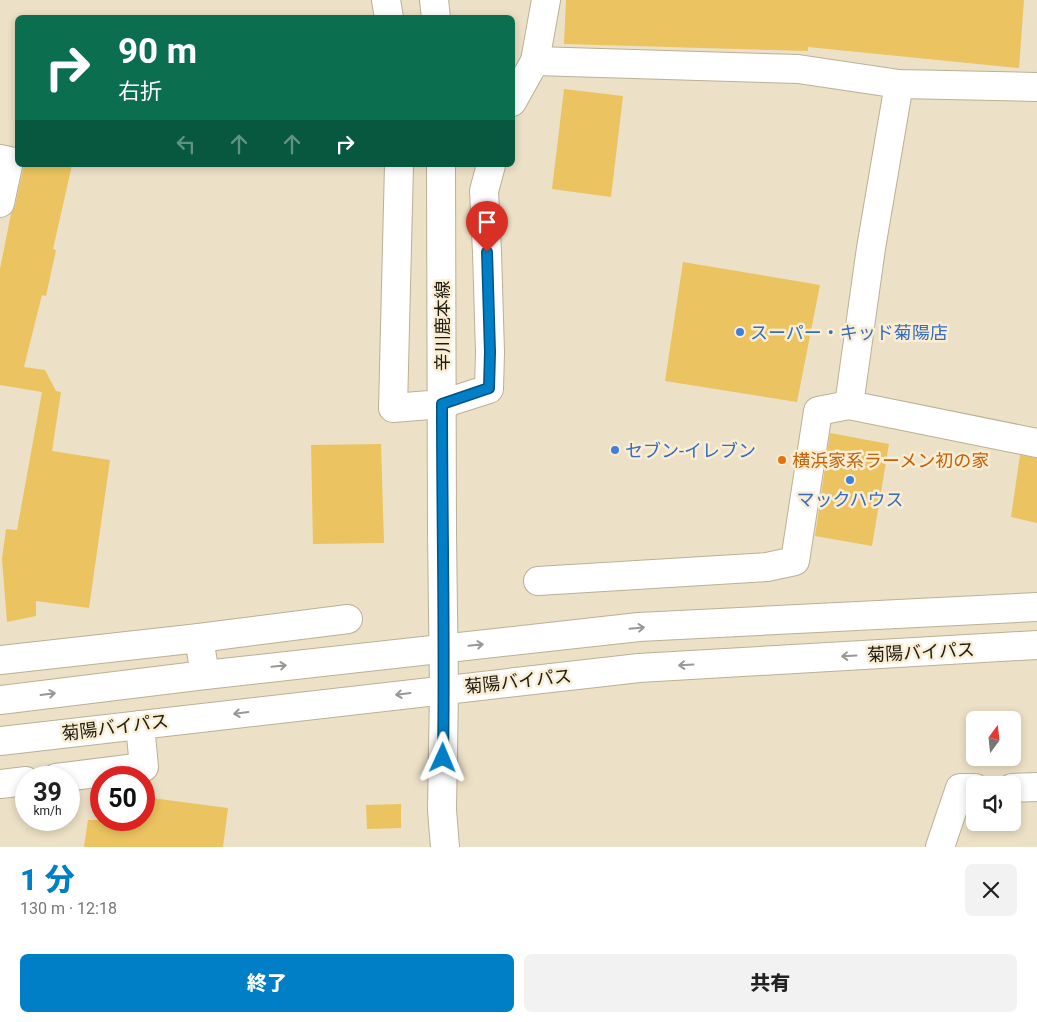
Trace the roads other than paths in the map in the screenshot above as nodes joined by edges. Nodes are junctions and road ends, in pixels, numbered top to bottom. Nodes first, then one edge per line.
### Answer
1 (386, 0) edge
2 (434, 0) edge
3 (546, 0) edge
4 (388, 15) edge
5 (436, 15) edge
6 (521, 80) edge
7 (899, 84) junction
8 (1037, 87) edge
9 (0, 159) edge
10 (399, 167) edge
11 (441, 167) edge
12 (490, 167) edge
13 (0, 203) edge
14 (442, 404) junction
15 (849, 406) junction
16 (1037, 443) edge
17 (538, 581) dead end
18 (1037, 607) edge
19 (348, 619) dead end
20 (199, 638) junction
21 (1037, 645) edge
22 (444, 648) junction
23 (0, 660) edge
24 (205, 674) junction
25 (444, 690) junction
26 (0, 700) edge
27 (140, 725) junction
28 (0, 740) edge
29 (80, 775) edge
30 (15, 782) edge
31 (0, 784) edge
32 (966, 788) edge
33 (1021, 788) edge
34 (1037, 788) edge
35 (446, 847) edge
36 (940, 847) edge

1 - 4 main road
2 - 5 main road
3 - 6 main road
6 - 7 main road
7 - 8 main road
7 - 15 main road
9 - 13 main road
10 - 14 main road
11 - 14 main road, 辛川鹿本線
12 - 14 main road
14 - 22 main road, 辛川鹿本線
15 - 16 main road
15 - 17 main road
22 -> 18 main road
19 - 20 main road
20 - 23 main road
20 - 24 main road
21 -> 25 main road, 菊陽バイパス
24 -> 22 main road
22 - 25 main road, 辛川鹿本線
26 -> 24 main road
25 -> 27 main road, 菊陽バイパス
25 - 35 main road, 辛川鹿本線
27 - 28 main road, 菊陽バイパス
27 - 29 main road
30 - 31 main road
32 - 36 main road
33 - 34 main road

